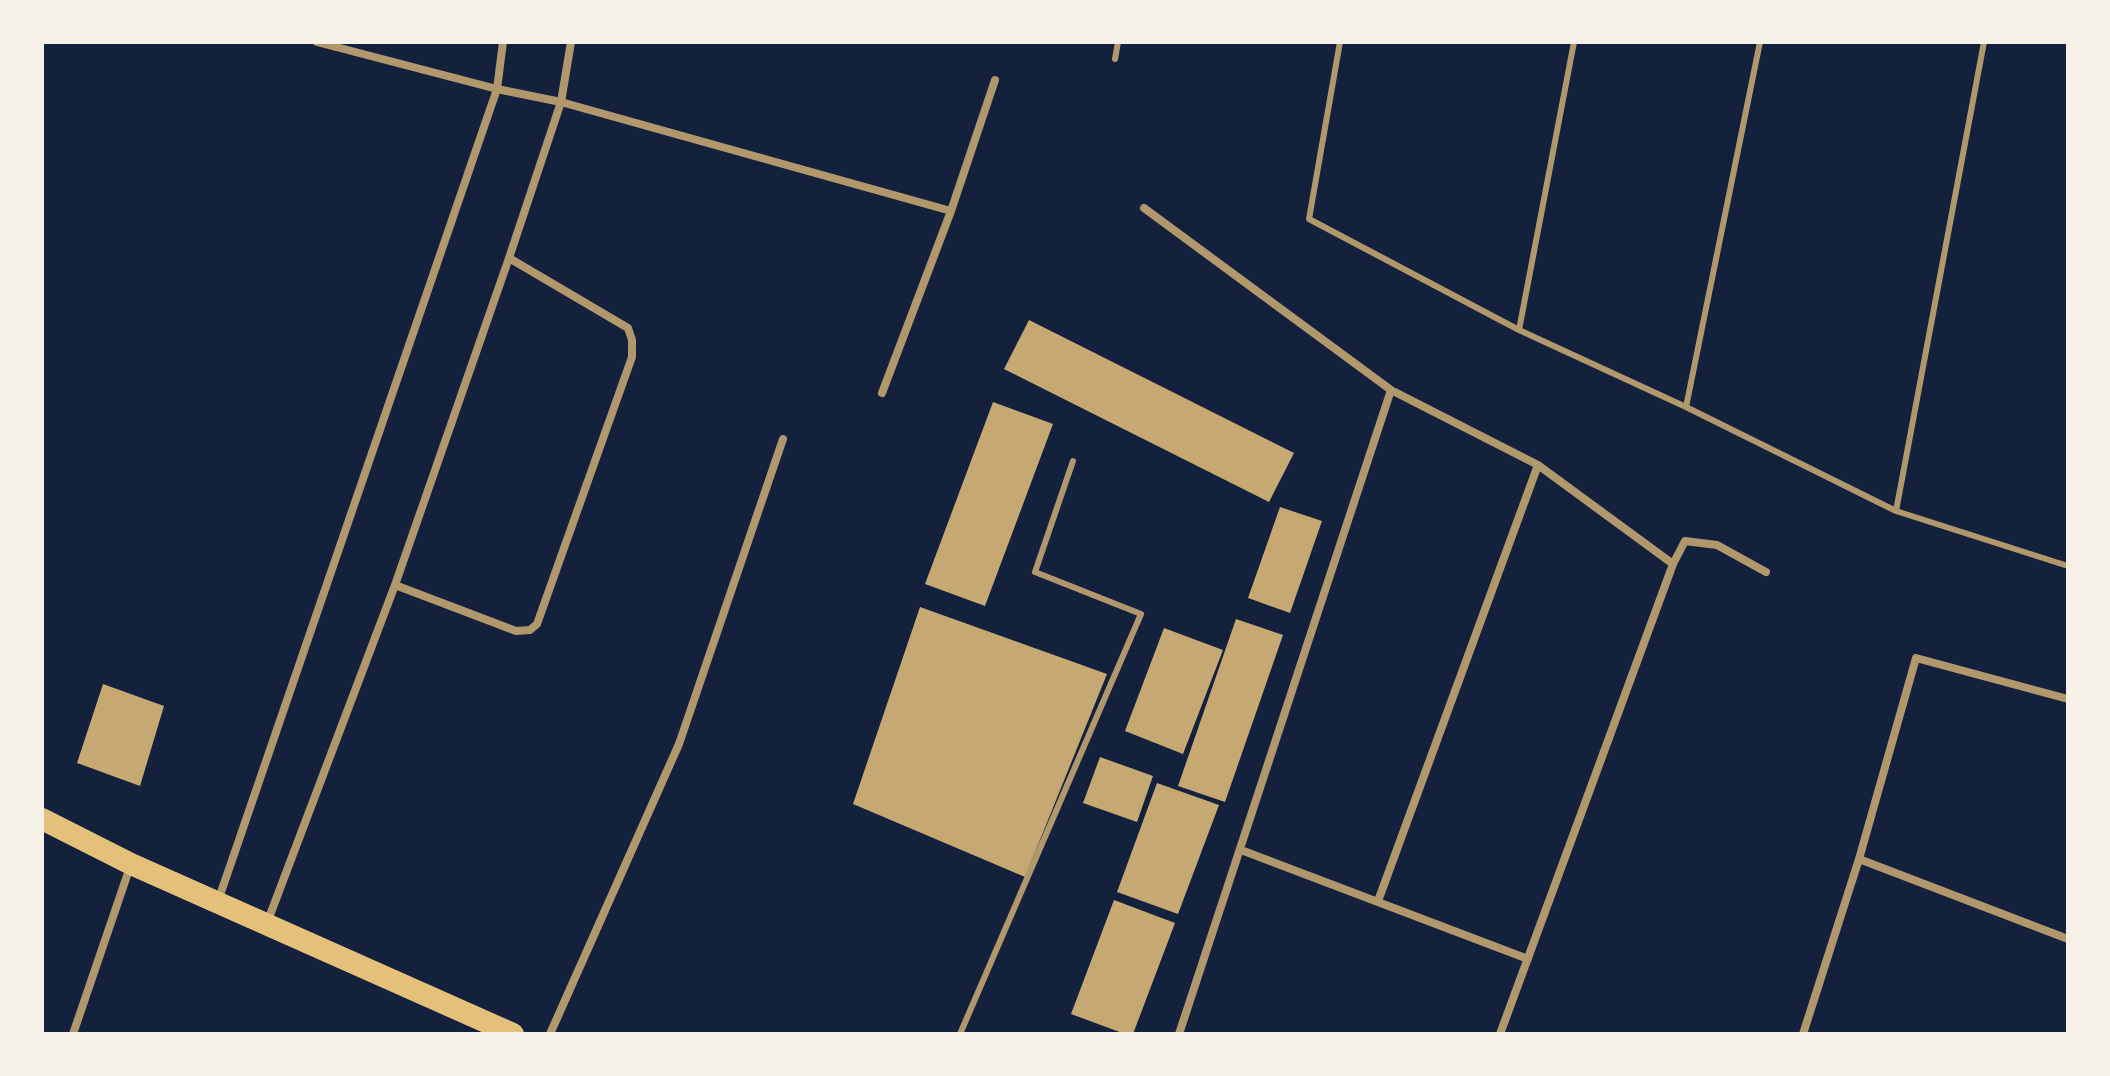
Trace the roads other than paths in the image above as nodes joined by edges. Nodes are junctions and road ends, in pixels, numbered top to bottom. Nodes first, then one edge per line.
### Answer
1 (317, 42) edge
2 (503, 42) edge
3 (571, 42) edge
4 (1118, 42) edge
5 (1340, 42) edge
6 (1574, 42) edge
7 (1760, 42) edge
8 (1984, 42) edge
9 (1115, 59) dead end
10 (995, 80) dead end
11 (497, 89) junction
12 (561, 102) junction
13 (1144, 208) dead end
14 (951, 211) junction
15 (509, 258) junction
16 (1519, 330) junction
17 (1391, 390) junction
18 (882, 393) dead end
19 (1686, 407) junction
20 (783, 439) dead end
21 (1073, 461) dead end
22 (1538, 465) junction
23 (1896, 511) junction
24 (1673, 564) junction
25 (2068, 566) edge
26 (1766, 572) dead end
27 (395, 585) junction
28 (2068, 699) edge
29 (42, 819) edge
30 (1241, 850) junction
31 (1859, 859) junction
32 (131, 864) junction
33 (1378, 901) junction
34 (217, 902) junction
35 (266, 924) junction
36 (2068, 939) edge
37 (1528, 959) junction
38 (73, 1034) edge
39 (513, 1034) edge
40 (550, 1034) edge
41 (960, 1034) edge
42 (1179, 1034) edge
43 (1500, 1034) edge
44 (1803, 1034) edge

1 - 11 street
2 - 11 street
3 - 12 street
4 - 9 lane
5 - 16 lane
6 - 16 lane
7 - 19 lane
8 - 23 lane
10 - 14 street
11 - 12 street
11 - 34 street
12 - 14 street
12 - 15 street
13 - 17 street
14 - 18 street
15 - 27 street
15 - 27 street
16 - 19 lane
17 - 22 street
17 - 30 street
19 - 23 lane
20 - 40 street
21 - 41 lane
22 - 24 street
22 - 33 street
23 - 25 lane
24 - 26 street
24 - 37 street
27 - 35 street
28 - 31 street
29 - 32 highway
30 - 33 street
30 - 42 street
31 - 36 street
31 - 44 street
32 - 34 highway
32 - 38 street
33 - 37 street
34 - 35 highway
35 - 39 highway
37 - 43 street

